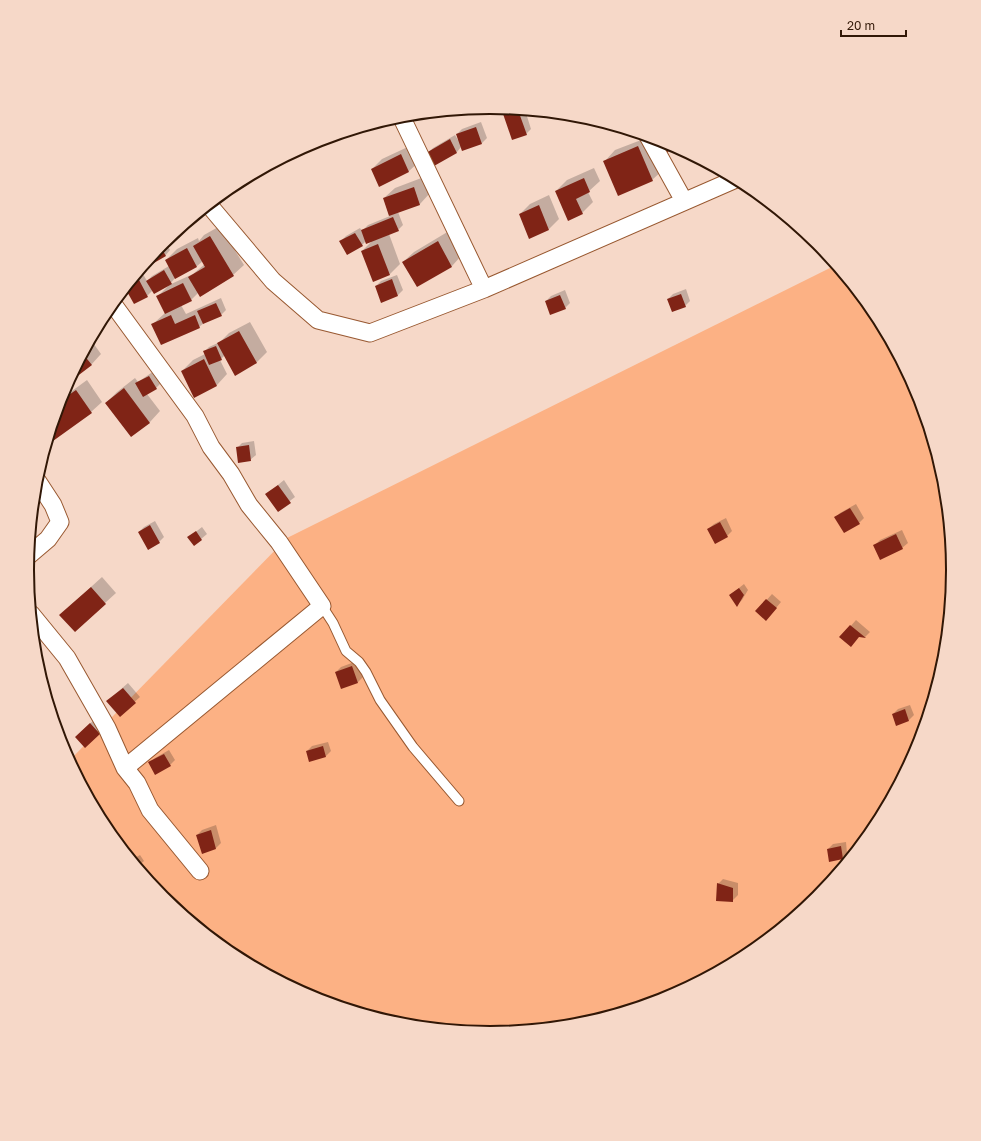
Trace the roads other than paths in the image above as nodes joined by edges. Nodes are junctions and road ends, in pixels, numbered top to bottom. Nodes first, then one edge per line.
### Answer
1 (404, 122) edge
2 (652, 144) edge
3 (730, 182) edge
4 (684, 201) junction
5 (212, 209) edge
6 (484, 289) junction
7 (117, 309) edge
8 (42, 488) edge
9 (35, 550) edge
10 (322, 606) junction
11 (37, 622) edge
12 (125, 768) junction
13 (459, 802) dead end
14 (200, 871) dead end

1 - 6 street
2 - 4 street
3 - 4 street
4 - 6 street
5 - 6 street
7 - 10 street
8 - 9 street
10 - 12 street
10 - 13 lane
11 - 12 street
12 - 14 street

